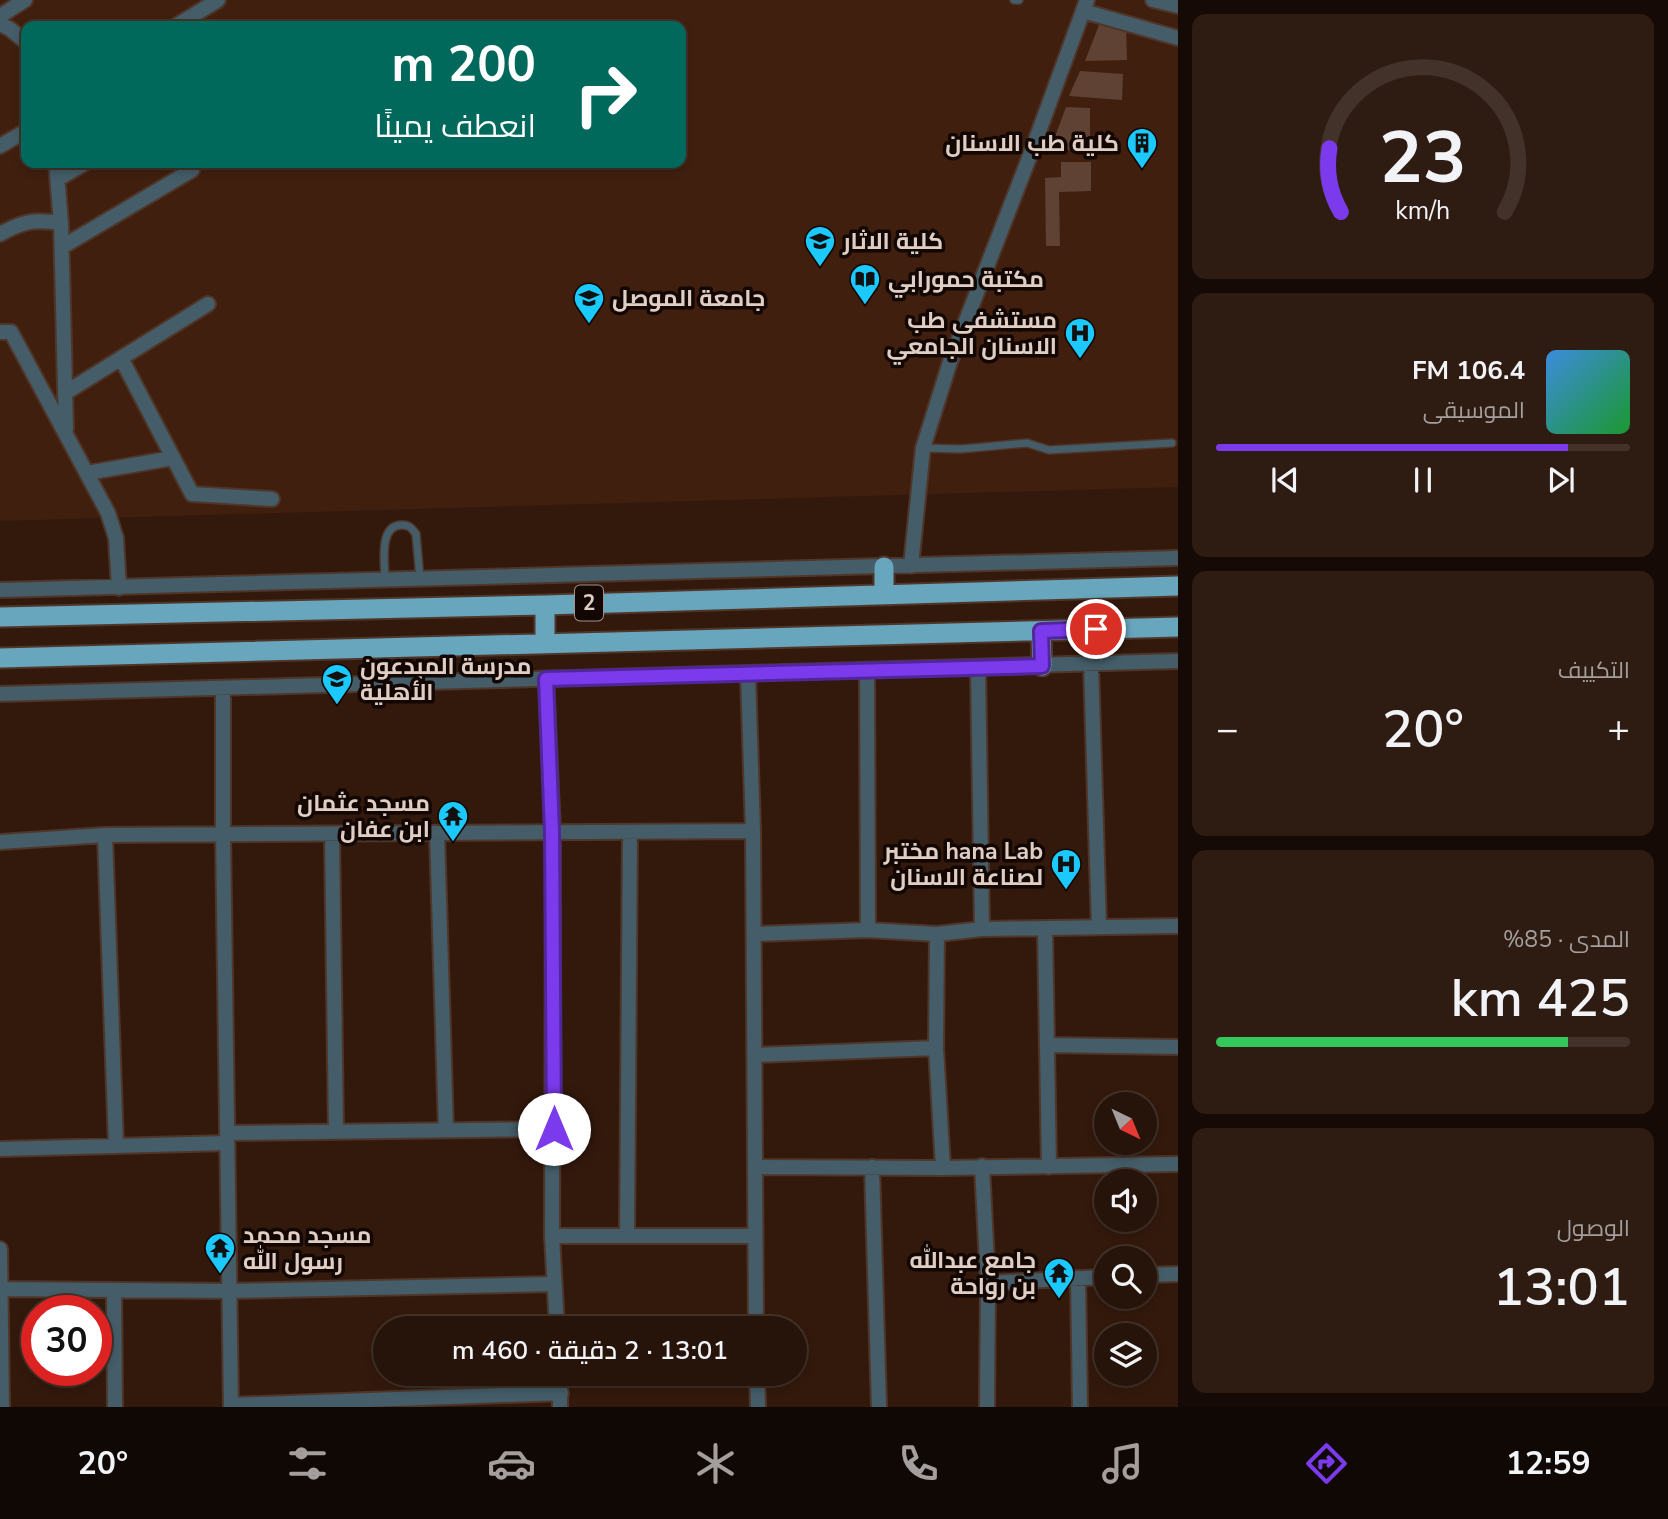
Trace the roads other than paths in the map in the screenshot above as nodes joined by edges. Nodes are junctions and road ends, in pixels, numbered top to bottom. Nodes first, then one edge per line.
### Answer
1 (25, 0) edge
2 (218, 0) edge
3 (1153, 0) edge
4 (1085, 6) edge
5 (1178, 6) edge
6 (0, 16) edge
7 (184, 21) edge
8 (0, 23) edge
9 (21, 38) edge
10 (1178, 38) edge
11 (21, 134) edge
12 (0, 146) edge
13 (57, 168) edge
14 (77, 168) edge
15 (192, 170) dead end
16 (58, 179) junction
17 (61, 223) junction
18 (0, 234) edge
19 (62, 247) junction
20 (208, 304) dead end
21 (0, 332) edge
22 (121, 358) junction
23 (65, 393) junction
24 (66, 433) junction
25 (1171, 443) dead end
26 (923, 448) junction
27 (173, 458) junction
28 (87, 473) junction
29 (272, 499) dead end
30 (1178, 558) edge
31 (911, 566) junction
32 (884, 567) junction
33 (420, 580) junction
34 (386, 581) junction
35 (1178, 586) edge
36 (120, 588) junction
37 (0, 590) edge
38 (884, 594) junction
39 (545, 605) junction
40 (0, 617) edge
41 (1178, 627) edge
42 (1041, 631) junction
43 (545, 643) junction
44 (0, 658) edge
45 (1178, 661) edge
46 (1091, 664) junction
47 (1042, 666) junction
48 (978, 667) junction
49 (867, 671) junction
50 (748, 674) junction
51 (546, 679) junction
52 (223, 688) junction
53 (0, 694) edge
54 (754, 831) junction
55 (552, 832) junction
56 (630, 832) junction
57 (437, 833) junction
58 (223, 834) junction
59 (332, 834) junction
60 (105, 835) junction
61 (0, 842) edge
62 (1178, 926) edge
63 (1098, 927) junction
64 (982, 929) junction
65 (1045, 929) junction
66 (868, 930) junction
67 (754, 934) junction
68 (937, 934) junction
69 (1048, 1045) junction
70 (1178, 1047) edge
71 (936, 1048) junction
72 (756, 1055) junction
73 (554, 1129) junction
74 (446, 1130) junction
75 (336, 1132) junction
76 (227, 1138) junction
77 (116, 1145) junction
78 (0, 1149) edge
79 (1178, 1164) edge
80 (756, 1167) junction
81 (872, 1167) junction
82 (982, 1167) junction
83 (1049, 1167) junction
84 (943, 1168) junction
85 (552, 1236) junction
86 (627, 1236) junction
87 (755, 1237) junction
88 (0, 1249) edge
89 (1178, 1274) edge
90 (1157, 1275) edge
91 (1094, 1277) edge
92 (1078, 1278) junction
93 (988, 1283) junction
94 (554, 1284) junction
95 (1, 1289) edge
96 (114, 1290) junction
97 (230, 1292) junction
98 (556, 1316) edge
99 (756, 1316) edge
100 (757, 1386) edge
101 (560, 1400) edge
102 (231, 1406) edge
103 (2, 1407) edge
104 (116, 1407) edge
105 (758, 1407) edge
106 (879, 1407) edge
107 (987, 1407) edge
108 (1080, 1407) edge

1 - 6 street
2 - 7 street
3 - 5 street
4 - 10 street
4 - 26 street
8 - 9 street
11 - 12 street
13 - 16 street
14 - 16 street
15 - 19 street
16 - 17 street
17 - 18 street
17 - 19 street
19 - 23 street
20 - 22 street
21 - 24 street
22 - 23 street
22 - 27 street
23 - 24 street
24 - 28 street
25 - 26 lane
26 - 31 street
27 - 28 street
27 - 29 street
28 - 36 street
30 - 31 street
31 - 32 street
32 - 33 street
32 - 38 highway
33 - 34 street
33 - 34 lane
34 - 36 street
35 - 38 highway, 2
36 - 37 street
38 - 39 highway, 2
39 - 40 highway, 2
39 - 43 highway
41 - 42 highway, 2
42 - 43 highway, 2
42 - 47 highway
43 - 44 highway, 2
45 - 46 street
46 - 47 street
46 - 63 street
47 - 48 street
48 - 49 street
48 - 64 street
49 - 50 street
49 - 66 street
50 - 51 street
50 - 54 street
51 - 52 street
51 - 55 street
52 - 53 street
52 - 58 street
54 - 56 street
54 - 67 street
55 - 56 street
55 - 57 street
55 - 73 street
56 - 86 street
57 - 59 street
57 - 74 street
58 - 59 street
58 - 60 street
58 - 76 street
59 - 75 street
60 - 61 street
60 - 77 street
62 - 63 street
63 - 65 street
64 - 65 street
64 - 68 street
65 - 69 street
66 - 67 street
66 - 68 street
67 - 72 street
68 - 71 street
69 - 70 street
69 - 83 street
71 - 72 street
71 - 84 street
72 - 80 street
73 - 74 street
73 - 85 street
74 - 75 street
75 - 76 street
76 - 77 street
76 - 97 street
77 - 78 street
79 - 83 street
80 - 81 street
80 - 87 street
81 - 84 street
81 - 106 street
82 - 83 street
82 - 84 street
82 - 93 street
85 - 86 street
85 - 94 street
86 - 87 street
87 - 99 street
88 - 95 street
89 - 90 street
91 - 92 street
92 - 93 street
92 - 108 street
93 - 107 street
94 - 97 street
94 - 98 street
95 - 96 street
95 - 103 street
96 - 97 street
96 - 104 street
97 - 102 street
100 - 105 street
101 - 102 street

